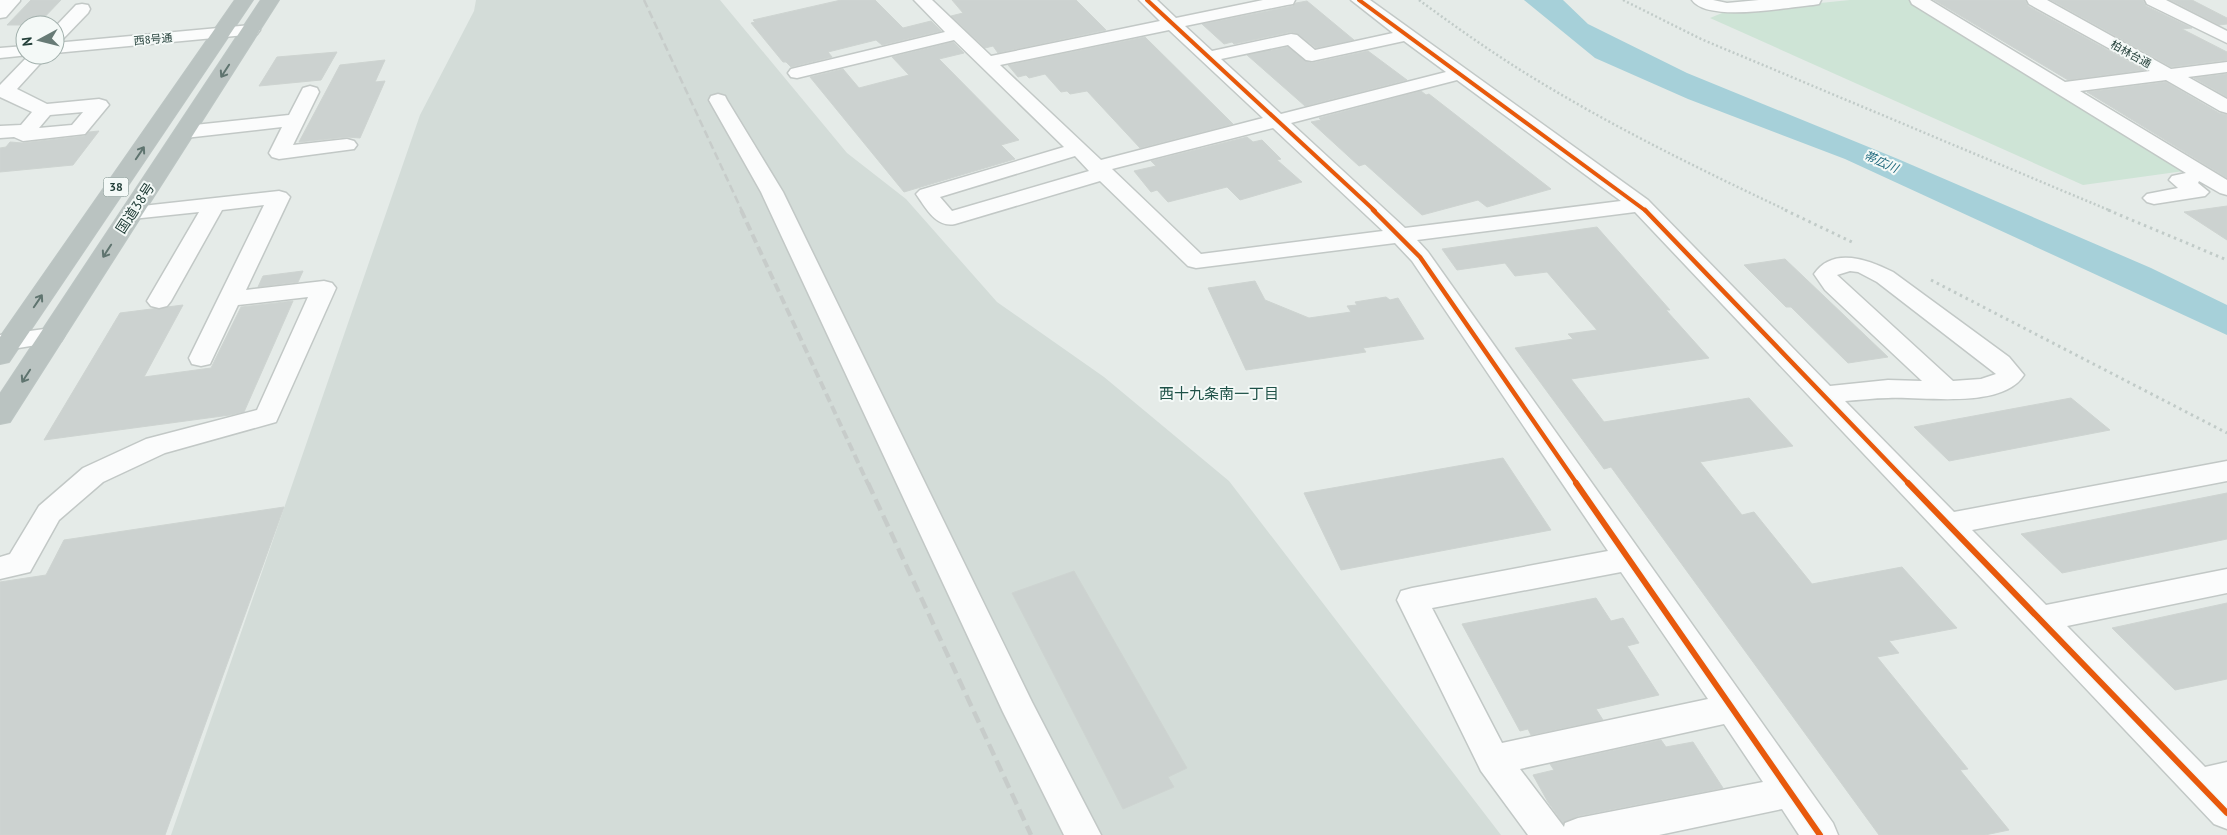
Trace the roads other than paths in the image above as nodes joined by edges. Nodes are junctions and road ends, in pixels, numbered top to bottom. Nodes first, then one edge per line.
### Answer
1 (244, 0) edge
2 (270, 0) edge
3 (922, 0) edge
4 (1147, 0) edge
5 (1286, 0) edge
6 (1359, 0) edge
7 (1700, 0) edge
8 (1804, 0) edge
9 (1918, 0) edge
10 (2035, 0) edge
11 (2153, 0) edge
12 (0, 2) edge
13 (1267, 2) edge
14 (82, 9) dead end
15 (0, 13) edge
16 (1173, 24) junction
17 (65, 27) edge
18 (251, 30) junction
19 (222, 33) junction
20 (958, 34) junction
21 (1406, 35) junction
22 (2227, 38) edge
23 (65, 47) edge
24 (15, 52) edge
25 (0, 53) edge
26 (1208, 57) junction
27 (987, 62) junction
28 (29, 65) edge
29 (2227, 67) edge
30 (797, 73) dead end
31 (1460, 74) junction
32 (2168, 74) junction
33 (2061, 88) junction
34 (3, 91) edge
35 (310, 92) dead end
36 (718, 100) dead end
37 (2227, 107) edge
38 (44, 110) junction
39 (296, 120) junction
40 (1277, 121) junction
41 (27, 130) junction
42 (0, 132) edge
43 (185, 132) junction
44 (347, 146) dead end
45 (1078, 149) junction
46 (1100, 170) junction
47 (2202, 184) junction
48 (2227, 189) edge
49 (2154, 198) dead end
50 (214, 204) junction
51 (1640, 206) junction
52 (2227, 209) edge
53 (132, 213) junction
54 (1401, 236) junction
55 (230, 299) junction
56 (159, 301) dead end
57 (52, 336) junction
58 (3, 347) edge
59 (201, 358) dead end
60 (1947, 390) junction
61 (1822, 395) junction
62 (0, 415) edge
63 (2227, 471) edge
64 (1948, 524) junction
65 (1628, 559) junction
66 (0, 568) edge
67 (2227, 580) edge
68 (2040, 619) junction
69 (1732, 708) junction
70 (1493, 760) junction
71 (2213, 781) edge
72 (1790, 792) junction
73 (2227, 813) edge
74 (1083, 835) edge
75 (1549, 835) edge
76 (1578, 835) edge
77 (1820, 835) edge

1 - 19 highway, 国道38号 / 38
2 - 18 highway, 国道38号 / 38
3 - 20 street
4 - 16 street
5 - 13 street
6 - 21 street
7 - 8 street
9 - 33 street
10 - 32 street, 柏林台通
11 - 22 street
12 - 15 street
13 - 16 street
14 - 17 street
16 - 26 street
16 - 27 street
18 - 19 street, 西8号通
18 -> 43 highway, 国道38号 / 38
19 - 23 street, 西8号通
58 -> 19 highway, 国道38号 / 38
20 - 27 street
20 - 30 street
21 - 26 street
21 - 31 street
24 - 25 street
26 - 40 street
27 - 45 street
28 - 34 street
29 - 32 street
31 - 40 street
31 - 51 street
32 - 33 street
32 - 37 street, 柏林台通
33 - 47 street
34 - 38 street
35 - 39 street
36 - 74 street
38 - 41 street
38 - 41 street
39 - 43 street
39 - 44 street
40 - 46 street
40 - 54 street
41 - 42 street
43 - 53 highway, 国道38号 / 38
45 - 46 street
45 - 46 lane
46 - 54 street
47 - 48 street
47 - 49 street
47 - 52 street
50 - 53 street
50 - 55 street
50 - 56 street
51 - 54 street
51 - 61 street
53 -> 57 highway, 国道38号 / 38
54 - 65 street
55 - 59 street
55 - 66 street
57 - 58 street
57 -> 62 highway, 国道38号 / 38
60 - 60 street
60 - 61 street
61 - 64 street
63 - 64 street
64 - 68 street
65 - 69 street
65 - 70 street
67 - 68 street
68 - 71 street
69 - 70 street
69 - 72 street
70 - 75 street
71 - 73 street
72 - 76 street
72 - 77 street

